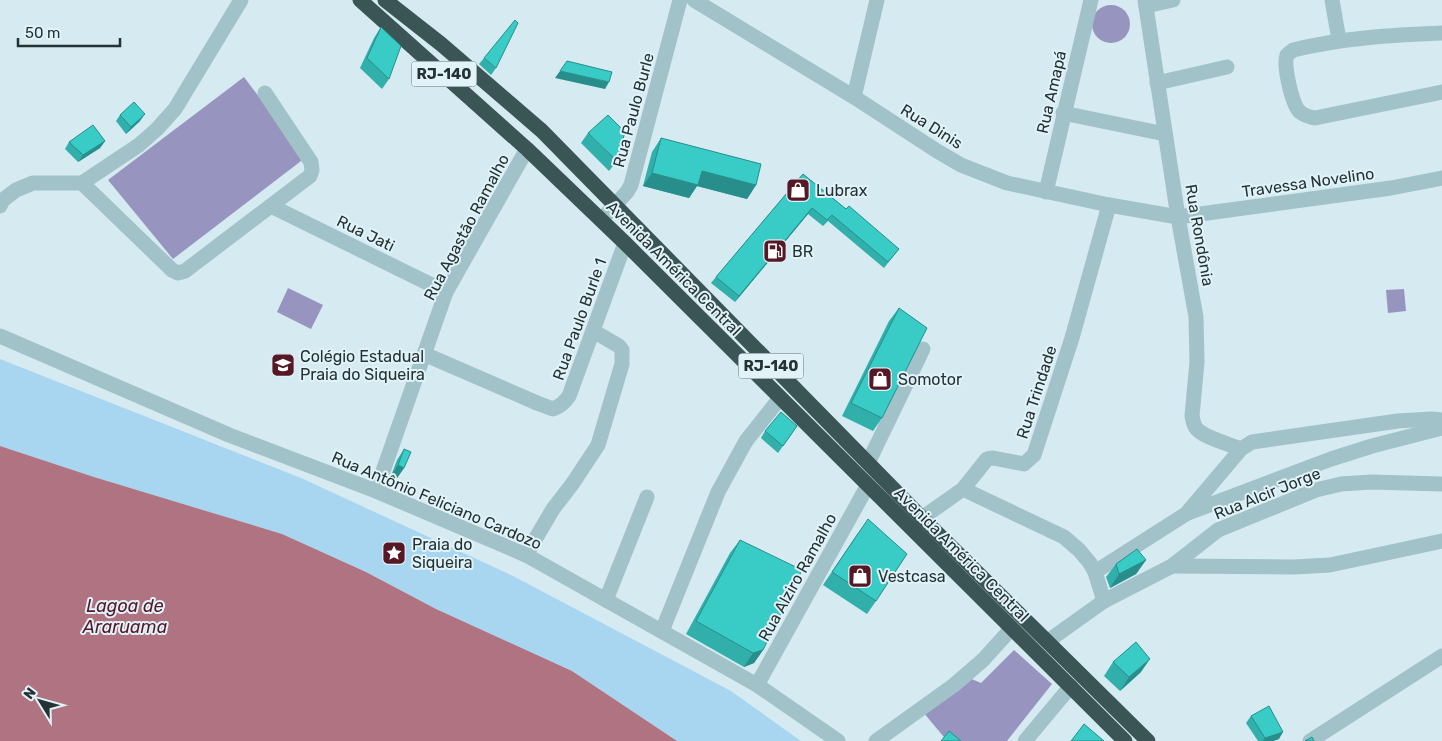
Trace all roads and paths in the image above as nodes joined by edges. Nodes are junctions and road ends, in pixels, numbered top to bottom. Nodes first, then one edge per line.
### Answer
1 (241, 0) edge
2 (360, 0) edge
3 (385, 0) edge
4 (680, 0) edge
5 (694, 0) edge
6 (877, 0) edge
7 (1090, 0) edge
8 (1173, 0) edge
9 (1332, 0) edge
10 (1145, 3) edge
11 (1442, 33) edge
12 (1339, 40) junction
13 (1227, 67) dead end
14 (1157, 83) junction
15 (1442, 92) edge
16 (265, 93) dead end
17 (854, 97) junction
18 (1063, 113) junction
19 (1165, 134) junction
20 (528, 149) junction
21 (1442, 178) edge
22 (82, 183) junction
23 (1046, 192) junction
24 (1, 201) edge
25 (1109, 205) junction
26 (271, 206) junction
27 (615, 206) junction
28 (1178, 217) junction
29 (601, 220) junction
30 (625, 243) junction
31 (446, 292) junction
32 (593, 331) junction
33 (0, 336) edge
34 (923, 349) edge
35 (424, 354) junction
36 (780, 398) junction
37 (1442, 420) edge
38 (1442, 428) edge
39 (1241, 448) junction
40 (868, 463) junction
41 (1442, 484) edge
42 (868, 485) junction
43 (964, 489) junction
44 (376, 491) junction
45 (647, 497) dead end
46 (1186, 514) junction
47 (922, 518) junction
48 (1442, 541) edge
49 (526, 555) junction
50 (1172, 566) junction
51 (1096, 572) junction
52 (606, 600) junction
53 (1104, 601) junction
54 (1011, 629) junction
55 (662, 631) junction
56 (1048, 641) junction
57 (1442, 656) edge
58 (757, 685) junction
59 (1071, 686) junction
60 (1329, 736) edge
61 (838, 741) edge
62 (876, 741) edge
63 (1025, 741) edge
64 (1125, 741) edge
65 (1148, 741) edge
66 (1310, 741) edge

1 - 22 street
2 - 20 highway, Avenida América Central / RJ-140
3 - 27 highway, Avenida América Central / RJ-140
4 - 27 street, Rua Paulo Burle
5 - 17 street, Rua Dinis
6 - 17 street
7 - 18 street, Rua Amapá
8 - 10 street
9 - 12 street
10 - 14 street, Rua Rondônia
11 - 12 street
12 - 15 street
13 - 14 street
14 - 19 street, Rua Rondônia
16 - 26 street
17 - 23 street, Rua Dinis
18 - 19 street
18 - 23 street, Rua Amapá
19 - 28 street, Rua Rondônia
20 - 29 highway, Avenida América Central / RJ-140
20 - 31 street, Rua Agastão Ramalho
21 - 28 street, Travessa Novelino
22 - 24 street
22 - 26 street
23 - 25 street, Rua Dinis
25 - 28 street, Rua Dinis
25 - 43 street, Rua Trindade
26 - 31 street, Rua Jati
27 - 29 street, Rua Paulo Burle
27 - 40 highway, Avenida América Central / RJ-140
28 - 39 street, Rua Rondônia
29 - 30 highway, Avenida América Central / RJ-140
30 - 32 street, Rua Paulo Burle 1
30 - 36 highway, Avenida América Central / RJ-140
31 - 35 street, Rua Agastão Ramalho
32 - 35 street, Rua Paulo Burle 1
32 - 49 street
33 - 44 street, Rua Antônio Feliciano Cardozo
34 - 40 street
35 - 44 street, Rua Agastão Ramalho
36 - 42 highway, Avenida América Central / RJ-140
36 - 55 street
37 - 39 street
38 - 46 street
39 - 46 street
40 - 47 highway, Avenida América Central / RJ-140
41 - 50 street, Rua Alcir Jorge
42 - 54 highway, Avenida América Central / RJ-140
42 - 58 street, Rua Alziro Ramalho
43 - 47 street, Rua Trindade
43 - 51 street
44 - 49 street, Rua Antônio Feliciano Cardozo
45 - 52 street
46 - 51 street
47 - 56 highway, Avenida América Central / RJ-140
48 - 50 street
49 - 52 street, Rua Antônio Feliciano Cardozo
50 - 53 street, Rua Alcir Jorge
51 - 53 street
52 - 55 street, Rua Antônio Feliciano Cardozo
53 - 56 street, Rua Alcir Jorge
54 - 59 highway, Avenida América Central / RJ-140
54 - 62 street
55 - 58 street, Rua Antônio Feliciano Cardozo
56 - 65 highway, Avenida América Central / RJ-140
57 - 60 street
58 - 61 street, Rua Antônio Feliciano Cardozo
59 - 63 street
59 - 64 highway, Avenida América Central / RJ-140
60 - 66 street

